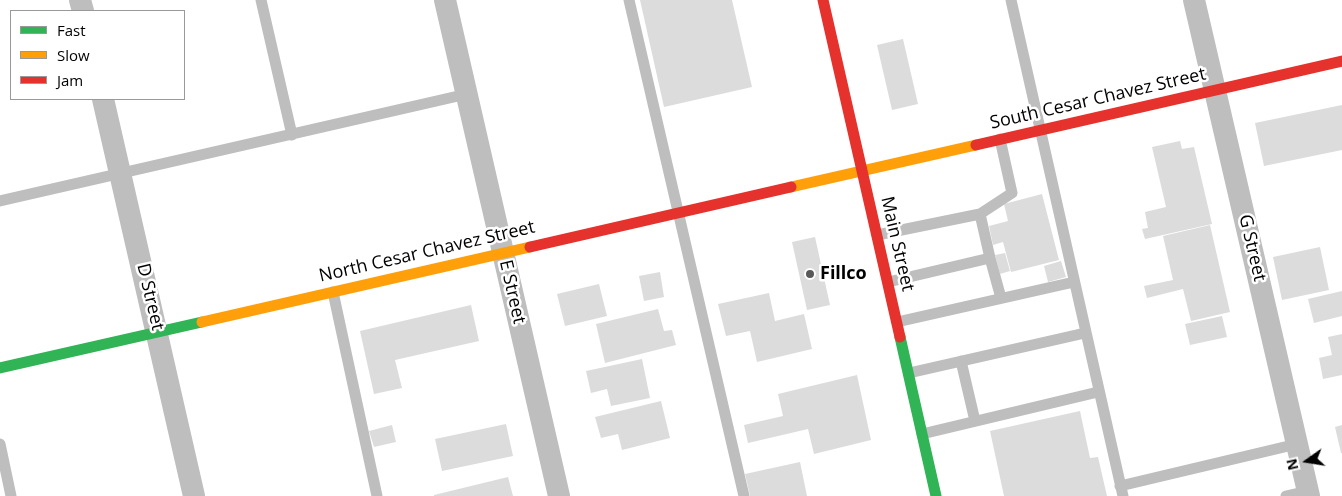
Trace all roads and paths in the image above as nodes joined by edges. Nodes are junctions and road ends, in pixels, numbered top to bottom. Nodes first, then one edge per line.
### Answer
1 (261, 0) edge
2 (445, 0) edge
3 (629, 0) edge
4 (823, 0) edge
5 (1011, 0) edge
6 (1194, 0) edge
7 (1342, 61) edge
8 (1215, 90) junction
9 (467, 94) junction
10 (103, 100) edge
11 (1040, 130) junction
12 (292, 135) junction
13 (1000, 139) junction
14 (862, 171) junction
15 (121, 174) junction
16 (0, 201) edge
17 (678, 213) junction
18 (980, 214) junction
19 (878, 235) junction
20 (503, 253) junction
21 (990, 258) junction
22 (888, 282) junction
23 (1074, 282) junction
24 (333, 292) junction
25 (1001, 298) junction
26 (897, 322) junction
27 (158, 331) junction
28 (1085, 333) junction
29 (961, 361) junction
30 (0, 368) edge
31 (909, 373) junction
32 (1098, 392) junction
33 (975, 421) junction
34 (922, 434) junction
35 (0, 444) edge
36 (1297, 444) junction
37 (1122, 491) edge
38 (1309, 494) edge
39 (12, 496) edge
40 (194, 496) edge
41 (377, 496) edge
42 (559, 496) edge
43 (744, 496) edge
44 (936, 496) edge
45 (1286, 496) edge

1 - 12 lane
2 - 9 street, E Street
3 - 17 lane
4 - 14 street, Main Street
5 - 11 lane
6 - 8 street, G Street
7 - 8 street, South Cesar Chavez Street
8 - 11 street, South Cesar Chavez Street
8 - 36 street, G Street
9 - 12 lane
9 - 20 street, E Street
10 - 15 street, D Street
11 - 13 street, South Cesar Chavez Street
11 - 23 lane
12 - 15 lane
13 - 14 street, South Cesar Chavez Street
13 - 18 lane
14 - 17 street, North Cesar Chavez Street
14 - 19 street, Main Street
15 - 16 lane
15 - 27 street, D Street
17 - 20 street, North Cesar Chavez Street
17 - 43 lane
18 - 19 lane
18 - 21 lane
19 - 22 street, Main Street
20 - 24 street, North Cesar Chavez Street
20 - 42 street, E Street
21 - 22 lane
21 - 25 lane
22 - 26 street, Main Street
23 - 25 lane
23 - 28 lane
24 - 27 street, North Cesar Chavez Street
24 - 41 lane
25 - 26 lane
26 - 31 street, Main Street
27 - 30 street, North Cesar Chavez Street
27 - 40 street, D Street
28 - 29 lane
28 - 32 lane
29 - 31 lane
29 - 33 lane
31 - 34 street, Main Street
32 - 33 lane
32 - 37 lane
33 - 34 lane
34 - 44 street, Main Street
35 - 39 lane
36 - 37 lane
36 - 38 street, G Street
38 - 45 lane

